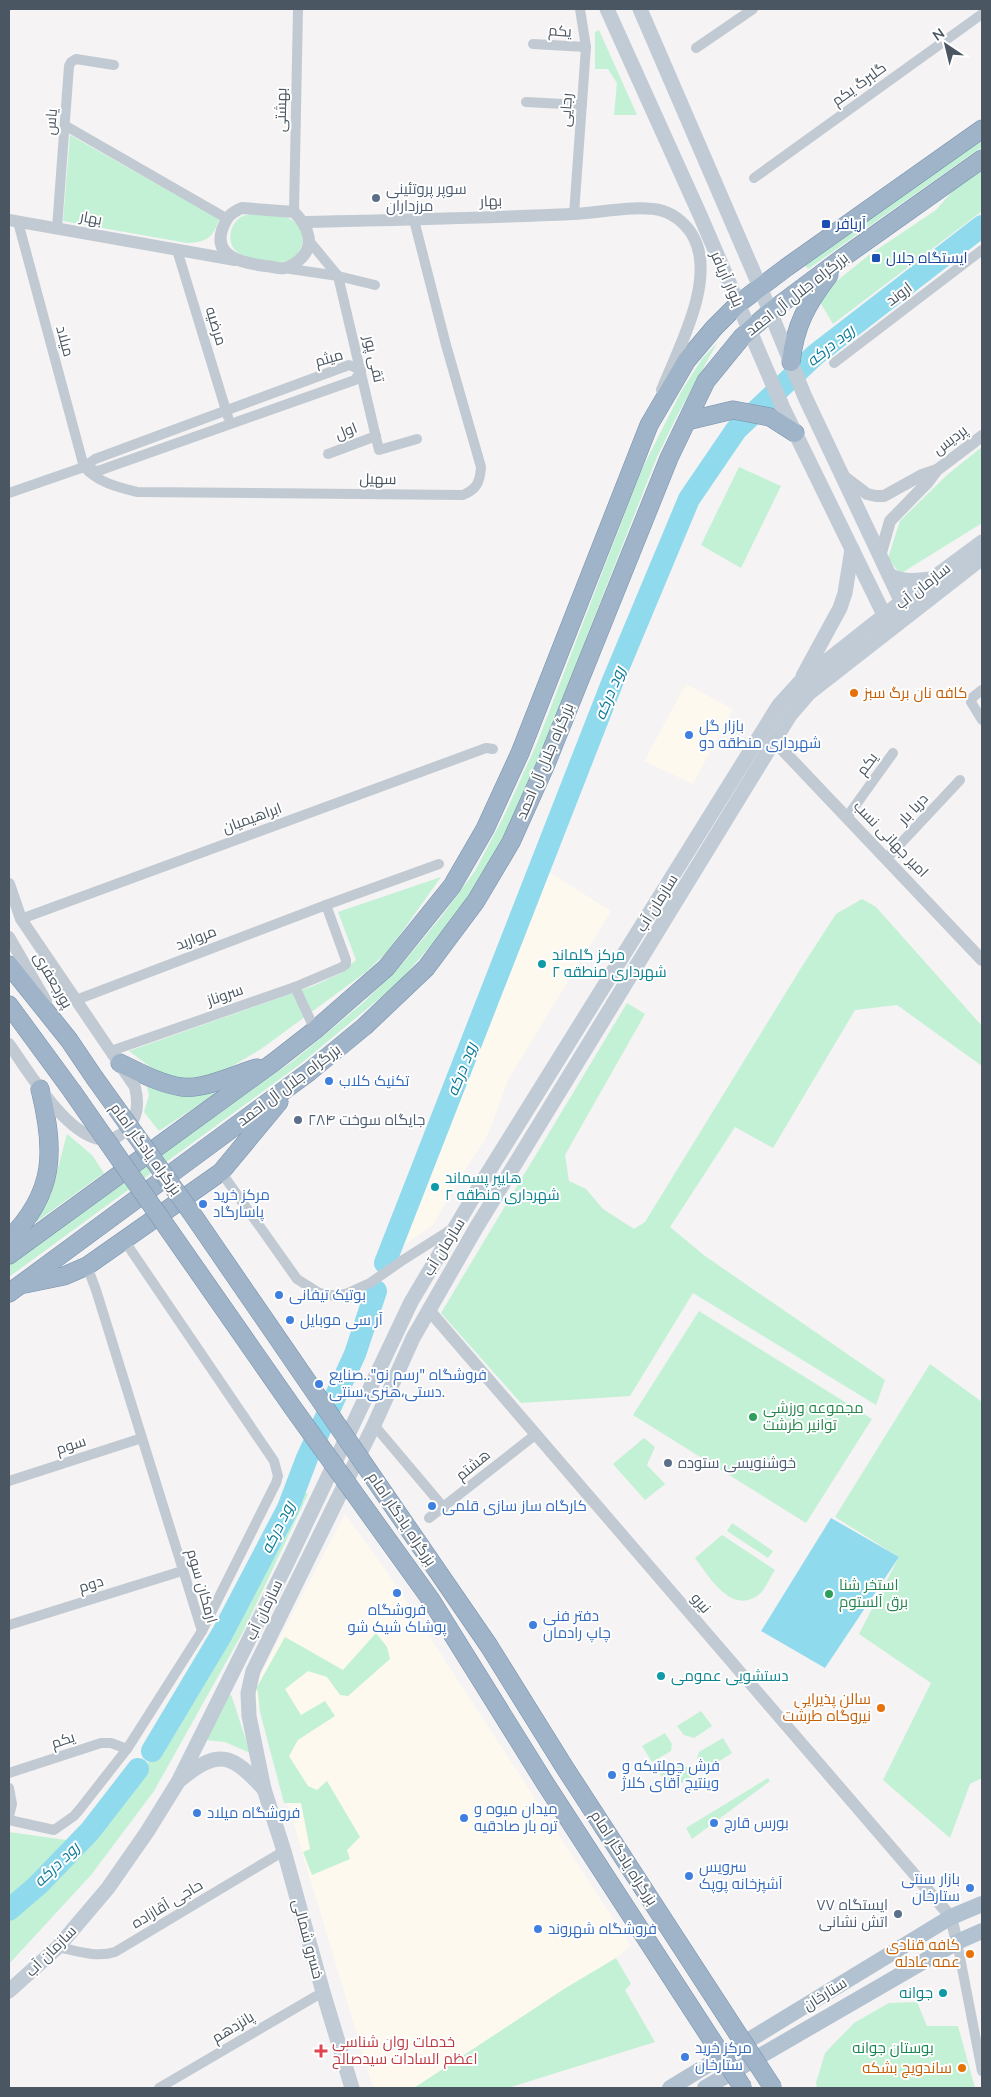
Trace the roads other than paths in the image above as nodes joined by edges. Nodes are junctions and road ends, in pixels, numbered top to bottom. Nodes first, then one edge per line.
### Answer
1 (298, 9) edge
2 (580, 9) edge
3 (600, 9) edge
4 (607, 9) edge
5 (640, 9) edge
6 (753, 9) edge
7 (982, 14) edge
8 (613, 23) junction
9 (533, 44) dead end
10 (586, 47) junction
11 (696, 48) dead end
12 (114, 65) dead end
13 (526, 102) dead end
14 (582, 105) junction
15 (66, 126) junction
16 (982, 129) edge
17 (982, 160) edge
18 (754, 178) dead end
19 (294, 212) junction
20 (574, 214) junction
21 (226, 218) junction
22 (414, 220) junction
23 (13, 221) edge
24 (304, 222) junction
25 (57, 228) junction
26 (220, 237) junction
27 (310, 242) junction
28 (177, 250) junction
29 (982, 250) edge
30 (196, 254) junction
31 (841, 259) junction
32 (235, 260) junction
33 (284, 268) junction
34 (338, 276) junction
35 (375, 285) dead end
36 (760, 287) junction
37 (738, 304) junction
38 (770, 312) junction
39 (749, 329) junction
40 (791, 362) junction
41 (834, 363) dead end
42 (361, 370) junction
43 (226, 411) junction
44 (776, 413) junction
45 (687, 421) junction
46 (230, 423) junction
47 (649, 425) junction
48 (795, 433) joint
49 (376, 436) junction
50 (982, 436) edge
51 (417, 439) dead end
52 (328, 454) dead end
53 (84, 467) junction
54 (937, 470) junction
55 (840, 473) junction
56 (9, 493) edge
57 (604, 539) junction
58 (982, 542) edge
59 (852, 549) junction
60 (631, 552) junction
61 (880, 556) junction
62 (982, 558) edge
63 (889, 575) junction
64 (932, 579) junction
65 (905, 608) junction
66 (888, 622) junction
67 (799, 683) junction
68 (982, 690) edge
69 (982, 720) edge
70 (764, 730) junction
71 (775, 742) junction
72 (493, 749) dead end
73 (893, 753) dead end
74 (960, 780) dead end
75 (847, 817) junction
76 (887, 858) junction
77 (439, 864) dead end
78 (9, 884) edge
79 (326, 905) junction
80 (21, 919) junction
81 (9, 937) edge
82 (982, 960) edge
83 (9, 965) edge
84 (295, 987) junction
85 (76, 1000) junction
86 (9, 1006) edge
87 (315, 1030) junction
88 (69, 1040) junction
89 (9, 1044) edge
90 (115, 1057) junction
91 (274, 1062) junction
92 (297, 1081) junction
93 (40, 1089) junction
94 (221, 1172) junction
95 (457, 1227) junction
96 (9, 1239) edge
97 (124, 1240) junction
98 (9, 1255) edge
99 (86, 1266) junction
100 (14, 1289) edge
101 (428, 1309) junction
102 (364, 1404) junction
103 (376, 1421) junction
104 (535, 1435) junction
105 (142, 1438) junction
106 (9, 1481) edge
107 (444, 1508) junction
108 (429, 1518) dead end
109 (290, 1557) junction
110 (306, 1565) junction
111 (182, 1571) junction
112 (283, 1572) junction
113 (298, 1579) junction
114 (9, 1624) edge
115 (202, 1631) junction
116 (127, 1749) junction
117 (9, 1773) edge
118 (178, 1782) junction
119 (9, 1788) edge
120 (264, 1789) junction
121 (9, 1816) edge
122 (9, 1820) edge
123 (284, 1851) junction
124 (982, 1904) edge
125 (951, 1917) junction
126 (982, 1931) edge
127 (957, 1942) junction
128 (58, 1947) junction
129 (9, 1991) edge
130 (323, 1992) junction
131 (981, 2055) edge
132 (982, 2071) edge
133 (159, 2088) edge
134 (352, 2088) edge
135 (670, 2088) edge
136 (705, 2088) edge
137 (743, 2088) edge
138 (773, 2088) edge

1 - 19 street, بهشتی
2 - 10 street, رجایی
3 - 8 main road
4 - 8 main road, بلوار آریافر
5 - 36 main road, بلوار آریافر
6 - 11 street
7 - 18 street, گلبرگ یکم
8 - 37 main road, بلوار آریافر
9 - 10 street, یکم
10 - 14 street, رجایی
12 - 15 street, یاس
13 - 14 street
14 - 20 street, رجایی
15 - 21 street
15 - 25 street, یاس
16 - 36 highway, بزرگراه جلال آل احمد
17 - 31 highway, بزرگراه جلال آل احمد
19 - 21 street
19 - 24 street
20 - 22 street, بهار
20 - 47 street, بهار
21 - 26 street
22 - 24 street, بهار
22 - 53 street, سهیل
23 - 25 street, بهار
23 - 53 street, میلاد
24 - 27 street
25 - 28 street, بهار
26 - 30 street
26 - 32 street
27 - 33 street
27 - 34 street
28 - 30 street, بهار
28 - 43 street, مرضیه
29 - 41 street, اروند
30 - 32 street, بهار
31 - 38 highway, بزرگراه جلال آل احمد
31 - 40 highway
32 - 33 street
33 - 34 street
34 - 35 street
34 - 42 street, تقی پور
36 - 37 highway, بزرگراه جلال آل احمد
36 - 38 main road, بلوار آریافر
37 - 39 main road, بلوار آریافر
37 - 47 highway, بزرگراه جلال آل احمد
38 - 39 highway, بزرگراه جلال آل احمد
38 - 40 main road, بلوار آریافر
39 - 44 main road, بلوار آریافر
39 - 45 highway, بزرگراه جلال آل احمد
40 - 55 main road, بلوار آریافر
42 - 43 street, میثم
42 - 46 street, میثم
42 - 49 street, تقی پور
43 - 46 street, مرضیه
43 - 53 street, میثم
44 - 45 highway
44 - 48 highway
45 - 60 highway, بزرگراه جلال آل احمد
46 - 53 street, میثم
47 - 57 highway, بزرگراه جلال آل احمد
48 - 59 main road
49 - 51 street, تقی پور
49 - 52 street, اول
50 - 54 street, پردیس
53 - 56 street
54 - 55 street
54 - 61 street
55 - 61 main road, بلوار آریافر
57 - 60 highway
57 - 87 highway, بزرگراه جلال آل احمد
58 - 64 main road, سازمان آب
59 - 66 main road
59 - 67 main road
60 - 92 highway, بزرگراه جلال آل احمد
61 - 63 main road, بلوار آریافر
62 - 65 main road, سازمان آب
63 - 64 main road
63 - 65 main road, بلوار آریافر
64 - 65 main road, سازمان آب
65 - 66 main road, سازمان آب
66 - 67 main road, سازمان آب
66 - 71 main road, سازمان آب
67 - 70 main road, سازمان آب
68 - 69 street
70 - 71 main road
70 - 95 main road, سازمان آب
71 - 75 street, امیر جهانی نسب
71 - 101 main road, سازمان آب
72 - 80 street, ابراهیمیان
73 - 75 street, یکم
74 - 76 street, دریا بار
75 - 76 street, امیر جهانی نسب
76 - 82 street, امیر جهانی نسب
77 - 79 street, مروارید
78 - 80 street
79 - 84 street, سروناز
79 - 85 street, مروارید
80 - 85 street
81 - 88 street, پورجعفری
83 - 88 highway, بزرگراه یادگار امام
84 - 87 street
84 - 90 street, سروناز
85 - 90 street
86 - 137 highway, بزرگراه یادگار امام, bridge
87 - 91 highway, بزرگراه جلال آل احمد
88 - 138 highway, بزرگراه یادگار امام, bridge
89 - 93 street
90 - 91 highway
90 - 93 street
91 - 98 highway, بزرگراه جلال آل احمد
92 - 94 highway
92 - 100 highway, بزرگراه جلال آل احمد
93 - 96 highway
94 - 95 street
94 - 97 highway
95 - 102 main road, سازمان آب
97 - 99 highway
97 - 115 street
99 - 100 highway
99 - 105 street, ارمکان سوم
101 - 103 main road, سازمان آب
101 - 104 street, نیرو
102 - 103 main road
102 - 109 main road, سازمان آب
103 - 107 street
103 - 110 main road, سازمان آب
104 - 107 street, هشتم
104 - 125 street, نیرو
105 - 106 street, سوم
105 - 111 street, ارمکان سوم
107 - 108 street, هشتم
109 - 110 main road
109 - 112 main road, سازمان آب
110 - 113 main road, سازمان آب
111 - 114 street, دوم
111 - 115 street, ارمکان سوم
112 - 113 main road
112 - 118 main road, سازمان آب
113 - 120 main road, سازمان آب
115 - 116 street, ارمکان سوم
116 - 117 street, یکم
116 - 122 street, ارمکان سوم
118 - 120 main road
118 - 128 main road, سازمان آب
119 - 121 street
120 - 123 main road, خسرو شمالی
123 - 128 street, حاجی آقازاده
123 - 130 main road, خسرو شمالی
124 - 125 main road, ستارخان
125 - 127 street
125 - 135 main road, ستارخان
126 - 127 main road, ستارخان
127 - 131 street
127 - 136 main road, ستارخان
128 - 129 main road, سازمان آب
130 - 133 street, پانزدهم
130 - 134 main road, خسرو شمالی
131 - 132 street

